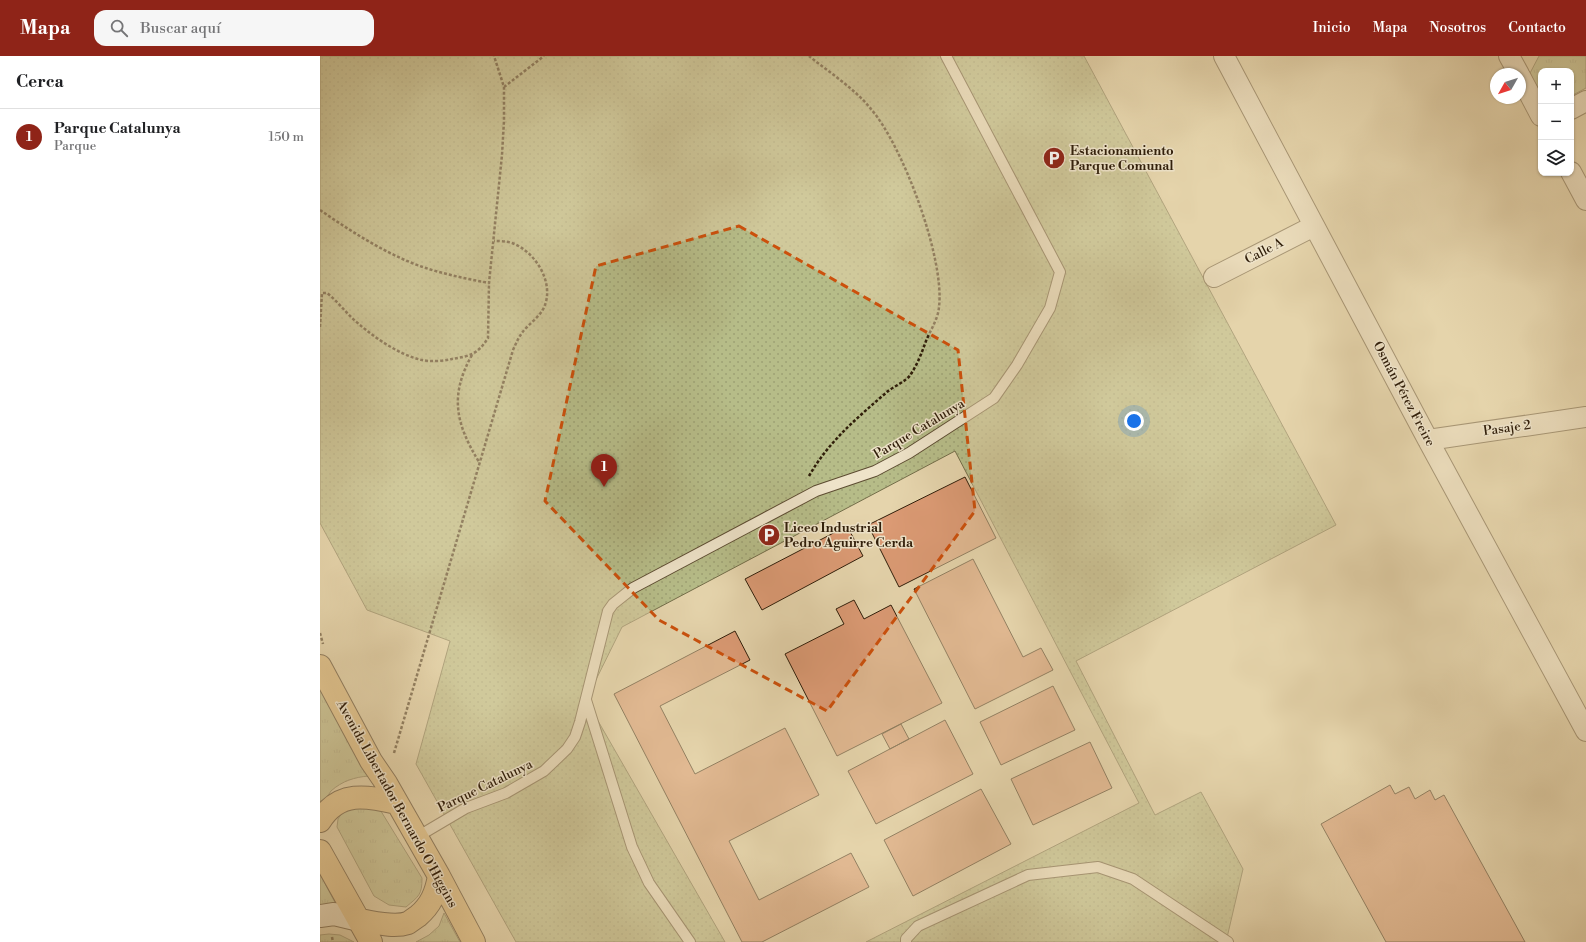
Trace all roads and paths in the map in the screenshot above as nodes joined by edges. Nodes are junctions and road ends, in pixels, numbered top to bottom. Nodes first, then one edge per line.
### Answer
1 (494, 56) edge
2 (544, 56) edge
3 (809, 56) edge
4 (946, 56) edge
5 (1224, 56) edge
6 (1509, 56) edge
7 (1515, 68) edge
8 (504, 87) junction
9 (1526, 88) edge
10 (1586, 101) edge
11 (1574, 107) edge
12 (1538, 110) edge
13 (1573, 176) edge
14 (1586, 200) edge
15 (320, 210) edge
16 (1314, 226) junction
17 (494, 241) junction
18 (1214, 277) dead end
19 (489, 283) junction
20 (321, 293) edge
21 (320, 327) edge
22 (472, 355) junction
23 (1586, 417) edge
24 (1428, 440) junction
25 (479, 462) junction
26 (816, 491) junction
27 (320, 666) edge
28 (586, 700) junction
29 (1586, 731) edge
30 (386, 783) junction
31 (397, 803) junction
32 (320, 821) edge
33 (417, 837) junction
34 (320, 851) edge
35 (439, 876) junction
36 (320, 916) edge
37 (359, 920) junction
38 (371, 942) edge
39 (474, 942) edge
40 (690, 942) edge
41 (906, 942) edge
42 (1228, 942) edge

1 - 8 path
2 - 8 path
3 - 26 path
4 - 26 lane, Parque Catalunya
5 - 16 street, Osmán Pérez Freire
6 - 7 street
8 - 17 path
9 - 12 street
10 - 11 street
13 - 14 street
15 - 19 path
16 - 18 street, Calle A
16 - 24 street, Osmán Pérez Freire
17 - 19 path
17 - 25 path
19 - 22 path
20 - 21 path
20 - 22 path
22 - 25 path
23 - 24 street, Pasaje 2
24 - 29 street, Osmán Pérez Freire
25 - 30 path
26 - 28 lane, Parque Catalunya
27 - 30 main road, Avenida Libertador Bernardo O'Higgins
28 - 33 lane, Parque Catalunya
28 - 40 lane
30 - 31 main road, Avenida Libertador Bernardo O'Higgins
31 - 32 main road
31 - 33 main road, Avenida Libertador Bernardo O'Higgins
33 - 35 main road, Avenida Libertador Bernardo O'Higgins
34 - 37 main road
35 - 37 main road
35 - 39 main road, Avenida Libertador Bernardo O'Higgins
36 - 37 main road
37 - 38 main road
41 - 42 lane

